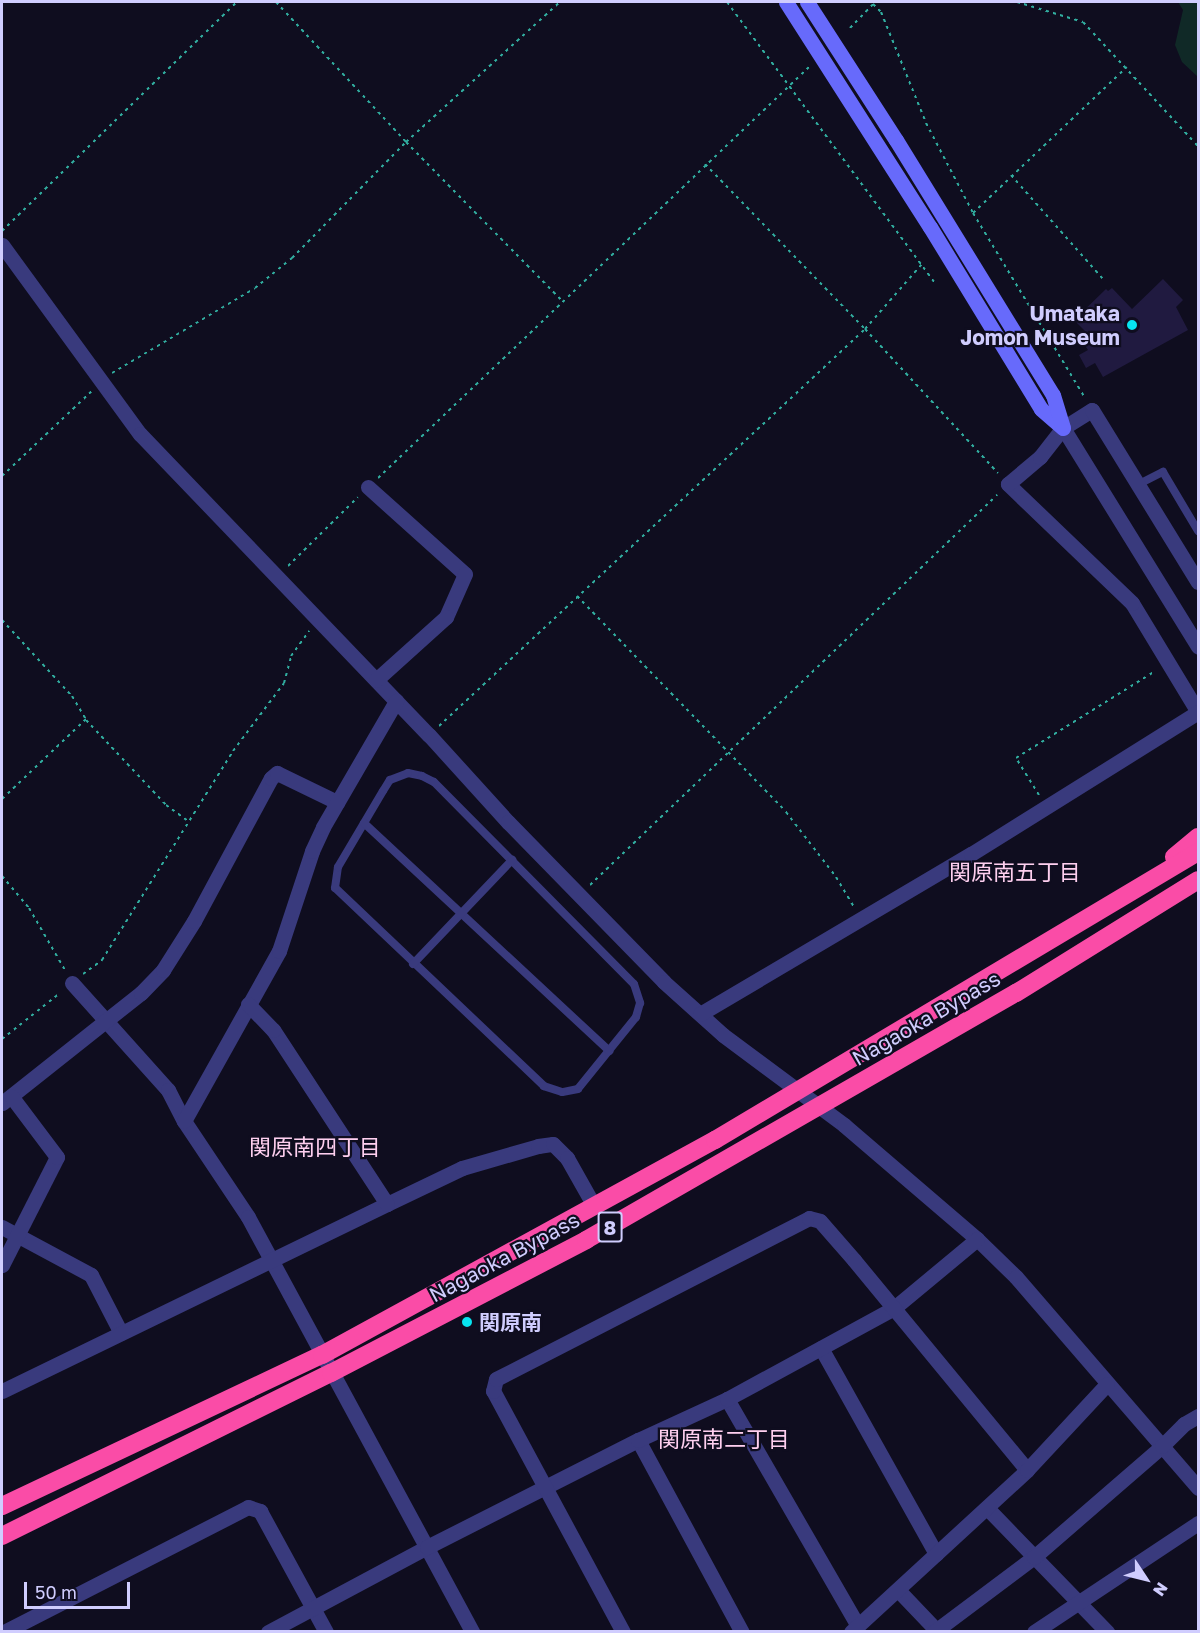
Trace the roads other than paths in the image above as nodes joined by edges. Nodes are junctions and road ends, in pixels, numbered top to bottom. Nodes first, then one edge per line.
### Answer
1 (786, 2) edge
2 (807, 2) edge
3 (2, 245) edge
4 (1063, 428) junction
5 (1139, 484) junction
6 (368, 487) road end
7 (1198, 531) edge
8 (1198, 582) edge
9 (1197, 641) edge
10 (376, 680) junction
11 (396, 701) junction
12 (1198, 712) edge
13 (337, 802) junction
14 (364, 824) junction
15 (1198, 837) edge
16 (1198, 852) edge
17 (512, 860) junction
18 (1198, 880) edge
19 (1129, 894) junction
20 (460, 914) junction
21 (413, 964) junction
22 (72, 983) road end
23 (248, 1004) junction
24 (700, 1014) junction
25 (104, 1021) junction
26 (609, 1051) junction
27 (796, 1092) junction
28 (6, 1100) edge
29 (817, 1107) junction
30 (184, 1121) junction
31 (387, 1204) junction
32 (594, 1206) junction
33 (2, 1227) edge
34 (17, 1235) junction
35 (977, 1239) junction
36 (271, 1259) junction
37 (2, 1265) edge
38 (894, 1308) junction
39 (121, 1333) junction
40 (821, 1348) junction
41 (322, 1355) junction
42 (331, 1373) junction
43 (1107, 1384) junction
44 (2, 1389) edge
45 (727, 1399) junction
46 (1198, 1416) edge
47 (638, 1440) junction
48 (1162, 1446) junction
49 (1027, 1470) junction
50 (546, 1488) junction
51 (1198, 1488) edge
52 (2, 1506) edge
53 (987, 1508) junction
54 (1198, 1523) edge
55 (2, 1536) edge
56 (427, 1547) junction
57 (936, 1554) junction
58 (1034, 1557) junction
59 (898, 1590) junction
60 (1080, 1601) junction
61 (312, 1607) junction
62 (854, 1629) edge
63 (936, 1631) edge
64 (4, 1632) edge
65 (268, 1632) edge
66 (326, 1632) edge
67 (472, 1632) edge
68 (623, 1632) edge
69 (742, 1632) edge
70 (1034, 1632) edge
71 (1107, 1632) edge

1 - 4 street
2 - 4 street
3 - 10 street
4 - 5 street
4 - 9 street
4 - 12 street
5 - 7 lane
5 - 8 street
6 - 10 street
10 - 11 street
11 - 13 street
11 - 24 street
12 - 24 street
13 - 23 street
13 - 25 street
14 - 17 lane
14 - 20 lane
14 - 21 lane
15 - 19 highway
16 - 19 highway, Nagaoka Bypass / 8
17 - 20 lane
17 - 26 lane
18 - 29 highway, Nagaoka Bypass / 8
19 - 27 highway, Nagaoka Bypass / 8
20 - 21 lane
20 - 26 lane
21 - 26 lane
22 - 25 street
23 - 30 street
23 - 31 street
24 - 27 street
25 - 28 street
25 - 30 street
27 - 29 street
27 - 32 highway, Nagaoka Bypass / 8
28 - 34 street
29 - 35 street
29 - 42 highway, Nagaoka Bypass / 8
30 - 36 street
31 - 32 street
31 - 36 street
32 - 41 highway, Nagaoka Bypass / 8
33 - 34 street
34 - 37 street
34 - 39 street
35 - 38 street
35 - 43 street
36 - 39 street
36 - 41 street
38 - 40 street
38 - 49 street
38 - 50 street
39 - 44 street
40 - 45 street
40 - 57 street
41 - 42 street
41 - 52 highway, Nagaoka Bypass / 8
42 - 55 highway, Nagaoka Bypass / 8
42 - 56 street
43 - 48 street
43 - 49 street
45 - 47 street
45 - 62 street
46 - 48 street
47 - 50 street
47 - 69 street
48 - 51 street
48 - 58 street
49 - 53 street
50 - 56 street
50 - 68 street
53 - 57 street
53 - 58 street
54 - 60 street
56 - 61 street
56 - 67 street
57 - 59 street
58 - 60 street
58 - 63 street
59 - 62 street
59 - 63 street
60 - 70 street
60 - 71 street
61 - 64 street
61 - 65 street
61 - 66 street

